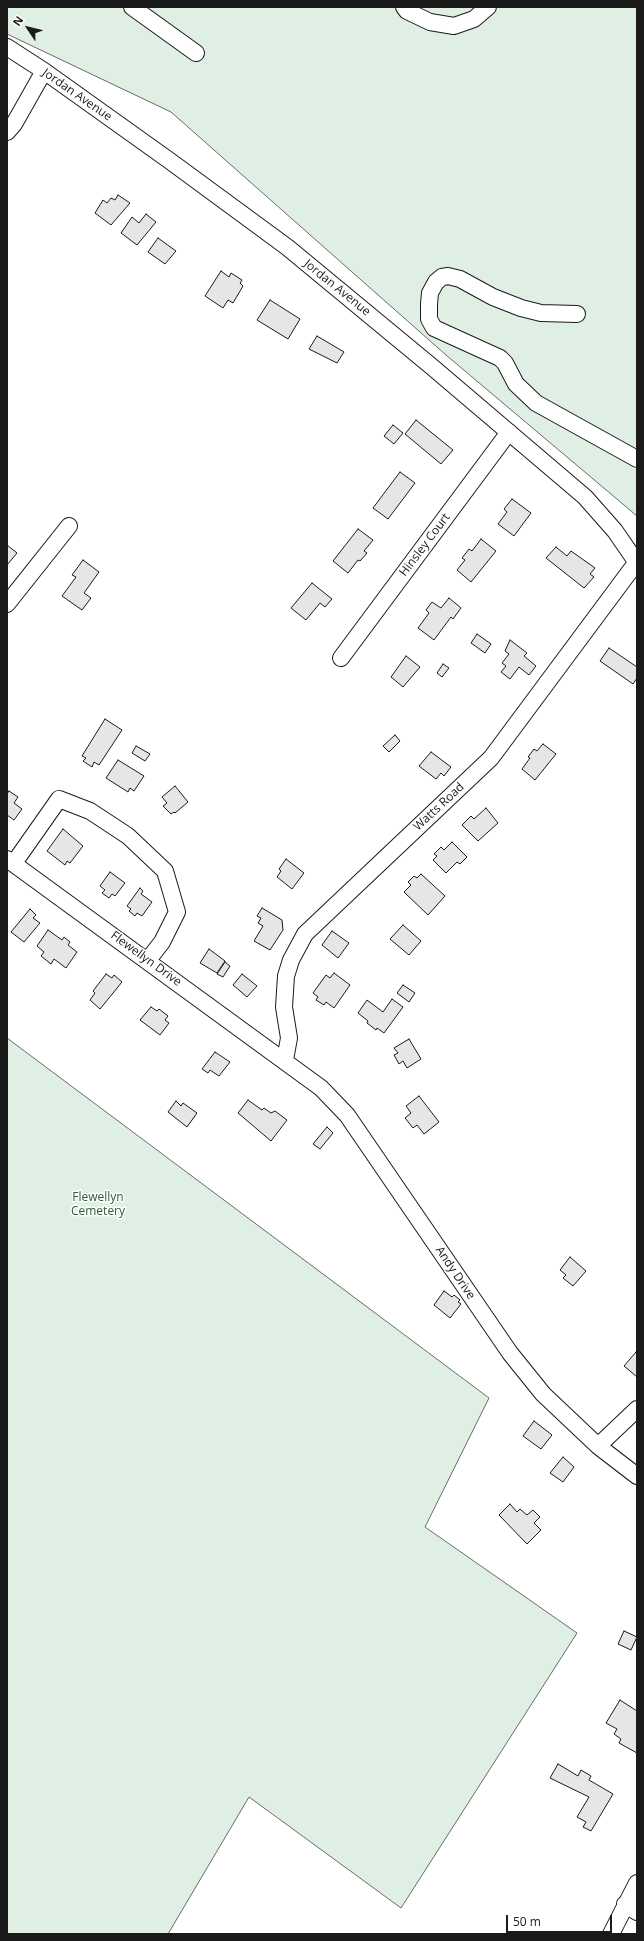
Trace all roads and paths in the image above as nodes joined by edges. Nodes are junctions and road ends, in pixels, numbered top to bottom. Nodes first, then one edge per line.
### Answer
1 (132, 7) edge
2 (404, 7) edge
3 (488, 7) edge
4 (7, 47) edge
5 (196, 53) dead end
6 (44, 71) junction
7 (7, 132) edge
8 (577, 314) dead end
9 (509, 432) junction
10 (637, 459) edge
11 (69, 526) dead end
12 (637, 563) edge
13 (7, 604) edge
14 (341, 658) dead end
15 (10, 861) edge
16 (148, 960) junction
17 (285, 1060) junction
18 (637, 1409) edge
19 (598, 1446) junction
20 (637, 1476) edge
21 (637, 1883) edge
22 (631, 1908) edge
23 (611, 1934) edge

1 - 5 street
2 - 3 street
4 - 6 street, Jordan Avenue
6 - 7 street
6 - 9 street, Jordan Avenue
8 - 10 street
9 - 12 street, Jordan Avenue
9 - 14 street, Hinsley Court
11 - 13 street
12 - 17 street, Watts Road
15 - 16 street, Flewellyn Drive
15 - 16 street
16 - 17 street, Flewellyn Drive
17 - 19 street, Andy Drive
18 - 19 street
19 - 20 street, Andy Drive
21 - 22 street
22 - 23 street

